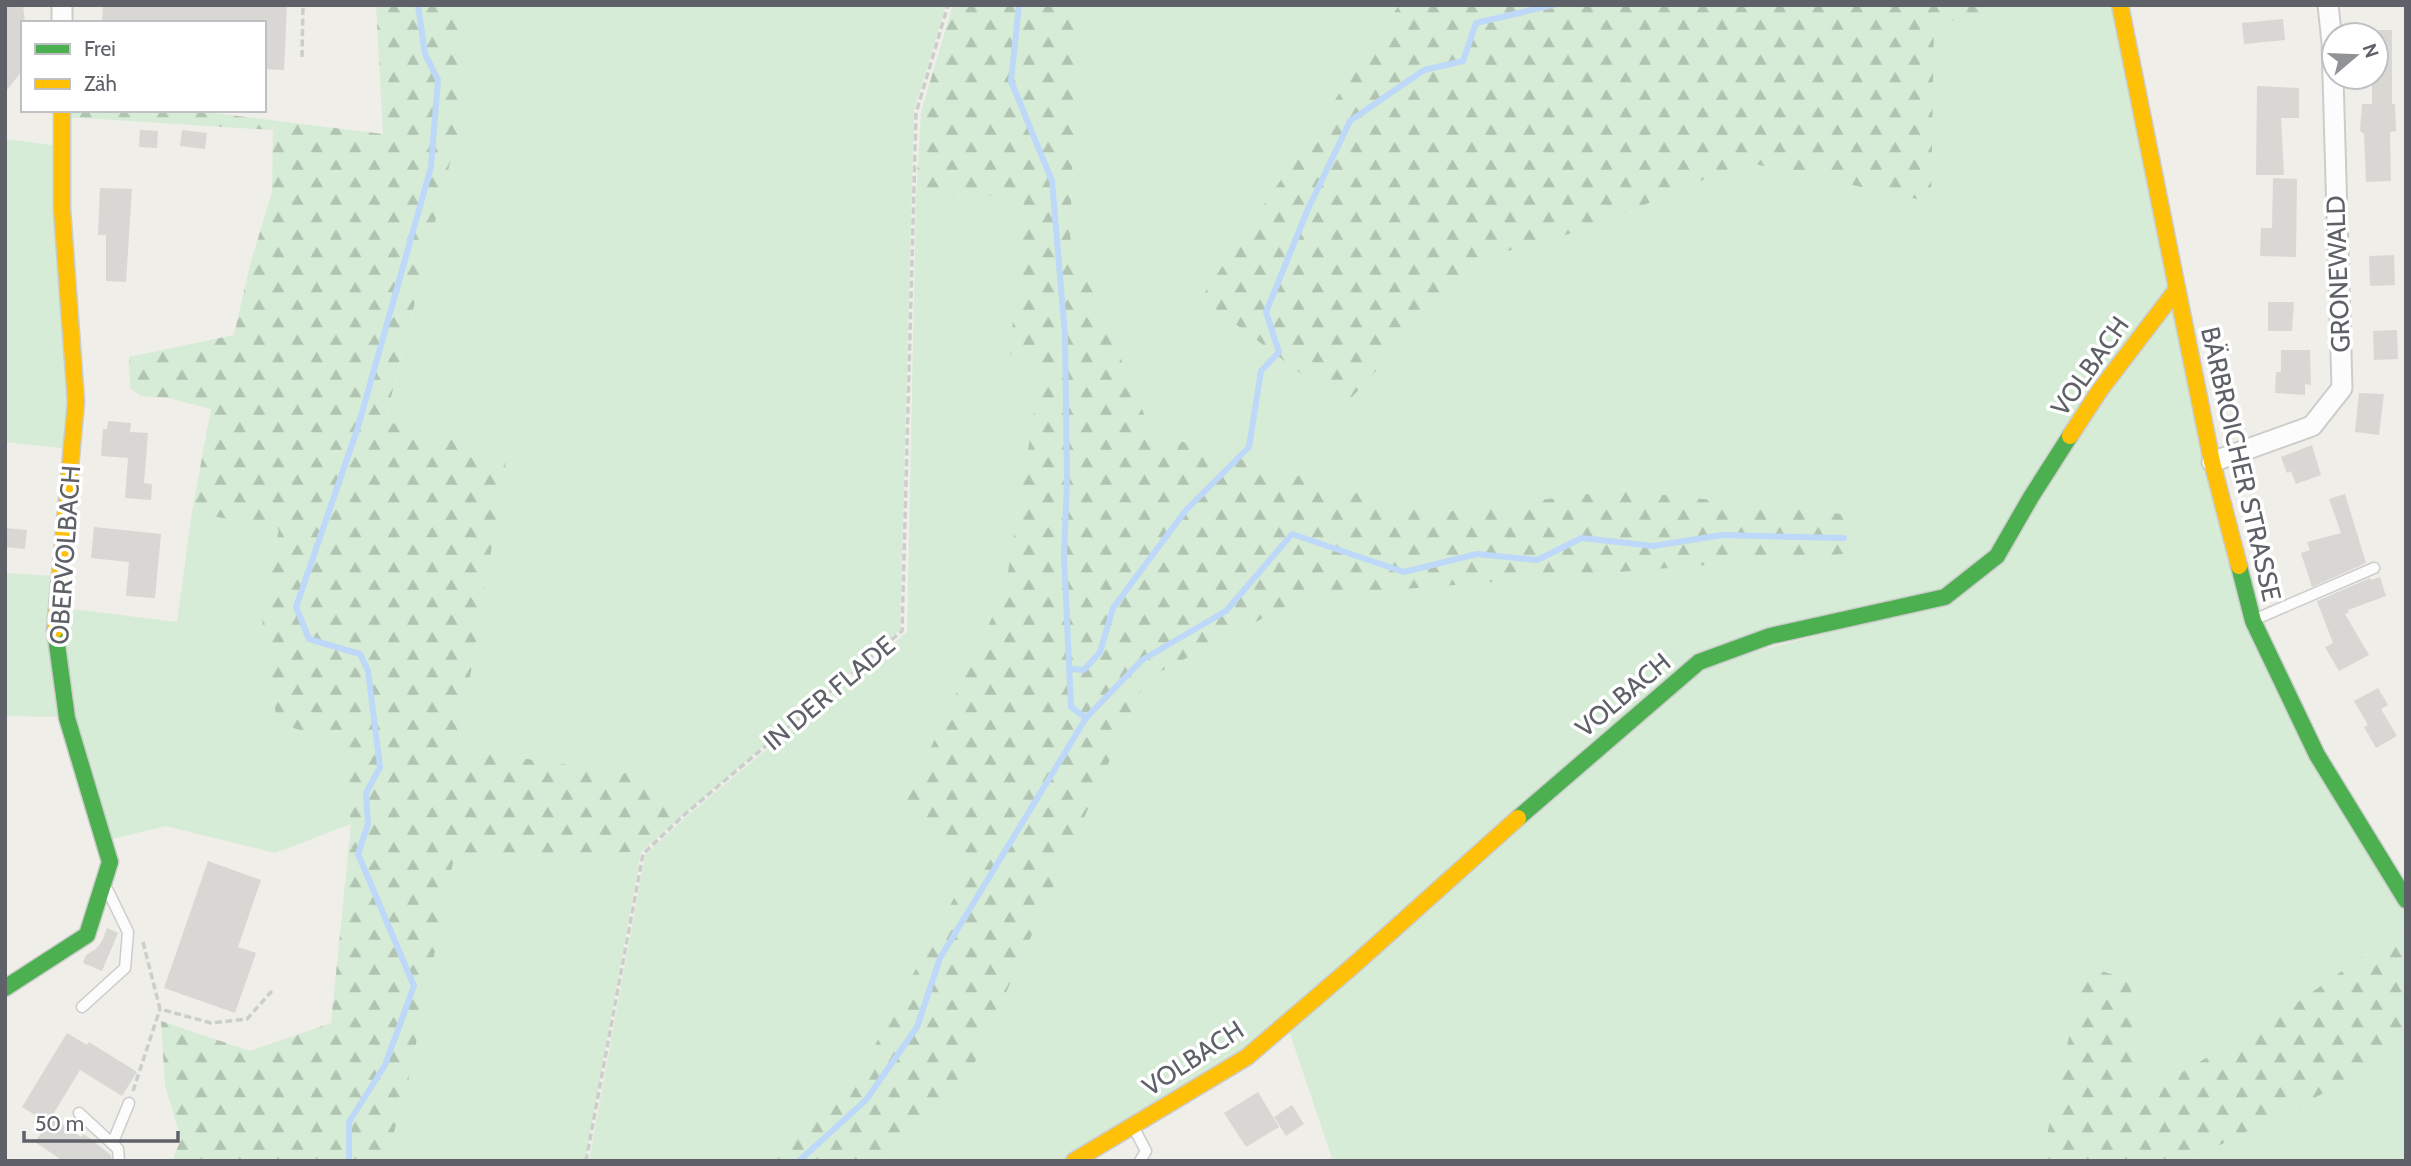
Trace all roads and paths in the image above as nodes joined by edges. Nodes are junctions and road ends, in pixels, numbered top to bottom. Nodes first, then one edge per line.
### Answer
1 (303, 5) edge
2 (948, 5) edge
3 (2120, 5) edge
4 (2328, 5) edge
5 (302, 57) dead end
6 (62, 112) edge
7 (2176, 289) junction
8 (2212, 462) junction
9 (2374, 568) dead end
10 (2253, 621) junction
11 (103, 883) junction
12 (2406, 900) edge
13 (143, 941) dead end
14 (5, 988) edge
15 (270, 994) dead end
16 (82, 1007) dead end
17 (160, 1009) junction
18 (129, 1103) joint
19 (79, 1113) dead end
20 (1132, 1126) junction
21 (114, 1145) junction
22 (119, 1161) edge
23 (586, 1161) edge
24 (1074, 1161) edge
25 (1140, 1161) edge

1 - 5 path
2 - 23 path, IN DER FLADE
3 - 7 street, BÄRBROICHER STRASSE
4 - 8 street, GRONEWALD
6 - 11 street, OBERVOLBACH
7 - 8 street, BÄRBROICHER STRASSE
7 - 20 street, VOLBACH
8 - 10 street, BÄRBROICHER STRASSE
9 - 10 lane
10 - 12 street, BÄRBROICHER STRASSE
11 - 14 street, OBERVOLBACH
11 - 16 lane
13 - 17 path
15 - 17 path
17 - 18 path
18 - 21 lane
19 - 21 lane
20 - 24 street, VOLBACH
20 - 25 lane
21 - 22 lane

